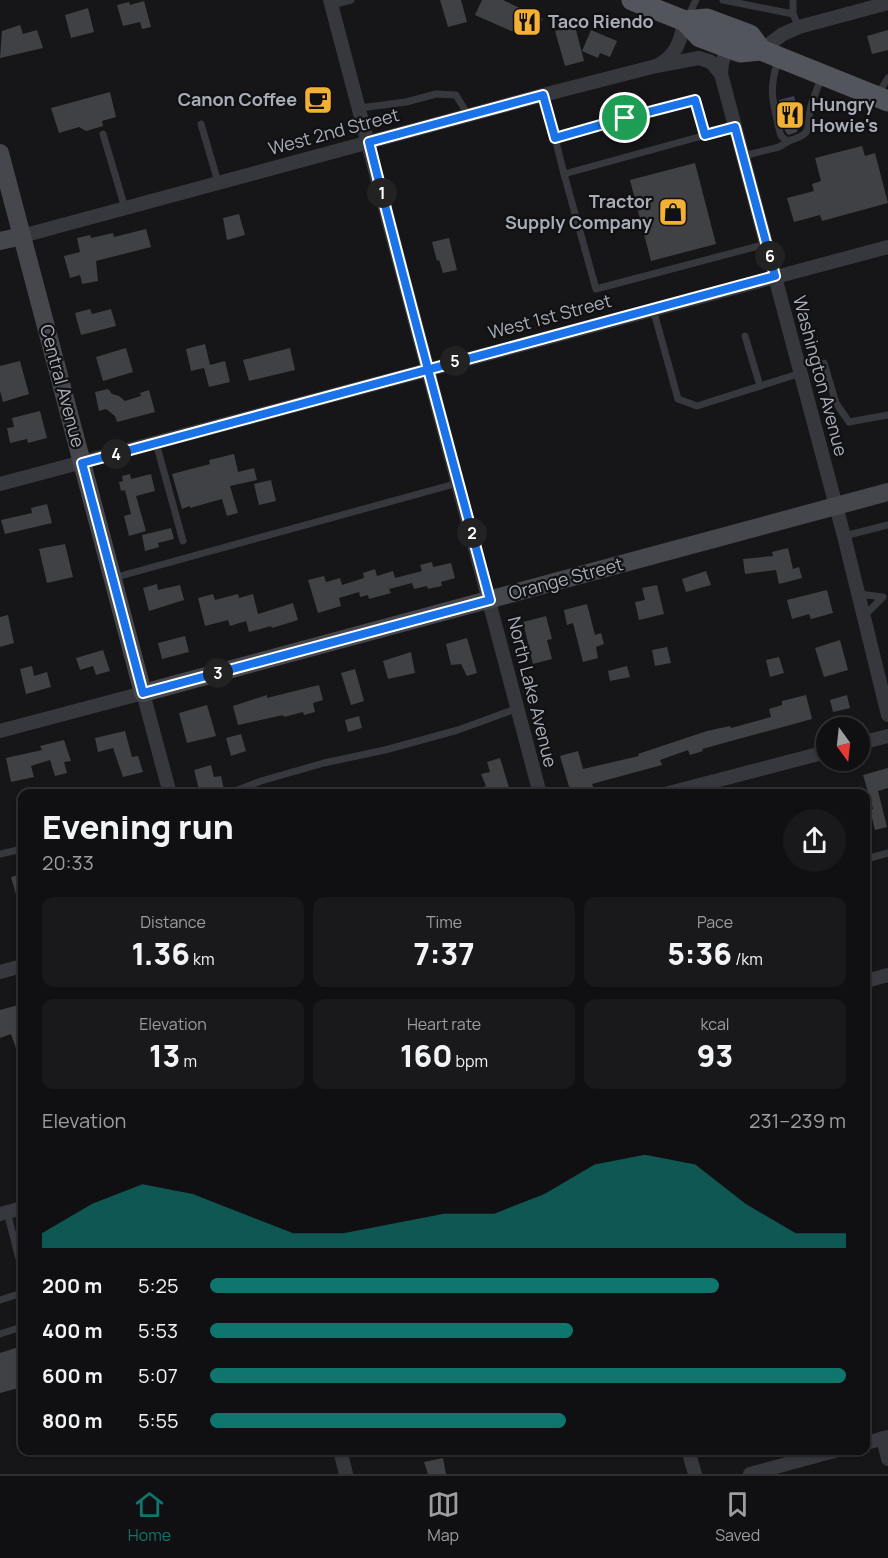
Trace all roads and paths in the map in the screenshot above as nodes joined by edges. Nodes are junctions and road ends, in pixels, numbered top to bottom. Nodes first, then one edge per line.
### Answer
1 (351, 0) edge
2 (632, 0) edge
3 (696, 0) edge
4 (723, 0) edge
5 (793, 0) edge
6 (331, 2) edge
7 (888, 3) edge
8 (793, 14) junction
9 (685, 21) junction
10 (799, 27) junction
11 (727, 47) junction
12 (770, 54) junction
13 (656, 66) junction
14 (721, 74) junction
15 (822, 75) junction
16 (888, 78) edge
17 (543, 95) junction
18 (882, 99) edge
19 (360, 108) junction
20 (468, 115) junction
21 (201, 124) dead end
22 (735, 127) junction
23 (103, 134) dead end
24 (705, 135) junction
25 (555, 138) junction
26 (789, 141) junction
27 (369, 142) junction
28 (0, 153) edge
29 (743, 156) junction
30 (564, 174) junction
31 (218, 182) junction
32 (125, 208) junction
33 (22, 236) junction
34 (0, 241) edge
35 (766, 244) junction
36 (888, 247) edge
37 (775, 276) junction
38 (653, 308) junction
39 (745, 336) dead end
40 (824, 363) dead end
41 (428, 369) junction
42 (801, 373) junction
43 (760, 386) junction
44 (888, 415) edge
45 (156, 443) junction
46 (82, 463) junction
47 (459, 483) junction
48 (0, 484) edge
49 (888, 492) edge
50 (836, 506) junction
51 (888, 525) edge
52 (844, 536) junction
53 (183, 542) dead end
54 (113, 578) junction
55 (859, 594) junction
56 (885, 596) edge
57 (490, 600) junction
58 (865, 615) junction
59 (143, 693) junction
60 (518, 708) junction
61 (888, 715) edge
62 (0, 731) edge
63 (888, 736) edge
64 (870, 740) edge
65 (816, 755) edge
66 (169, 789) edge
67 (242, 789) edge
68 (539, 789) edge
69 (684, 789) edge
70 (18, 850) edge
71 (888, 853) edge
72 (0, 854) edge
73 (870, 859) edge
74 (18, 967) edge
75 (0, 972) edge
76 (888, 975) edge
77 (870, 980) edge
78 (4, 1213) edge
79 (18, 1257) edge
80 (18, 1294) edge
81 (0, 1300) edge
82 (18, 1329) edge
83 (0, 1334) edge
84 (885, 1438) edge
85 (870, 1442) edge
86 (341, 1455) edge
87 (689, 1455) edge
88 (820, 1455) edge
89 (888, 1459) edge
90 (346, 1474) edge
91 (694, 1474) edge
92 (750, 1474) edge

1 - 6 lane
2 - 9 main road
3 - 9 lane
4 - 8 lane
5 - 8 lane
6 - 19 street, North Lake Avenue
7 - 10 street
8 - 10 lane
9 - 11 main road
9 - 12 main road
9 - 13 street, West 2nd Street
10 - 12 street
11 - 12 main road
11 - 14 street, Washington Avenue
12 - 15 main road
12 - 26 lane
13 - 14 street, West 2nd Street
13 - 17 street, West 2nd Street
14 - 22 street, Washington Avenue
15 - 18 main road
15 - 26 lane
16 - 18 lane
17 - 20 street, West 2nd Street
17 - 25 lane
19 - 20 lane
19 - 27 street, North Lake Avenue
20 - 27 street, West 2nd Street
21 - 31 lane
22 - 24 lane
22 - 29 street, Washington Avenue
23 - 32 lane
24 - 25 lane
24 - 30 lane
25 - 30 lane
26 - 29 lane
27 - 31 street, West 2nd Street
27 - 41 street, North Lake Avenue
28 - 33 street, Central Avenue
29 - 35 street, Washington Avenue
30 - 35 lane
31 - 32 street, West 2nd Street
32 - 33 street, West 2nd Street
33 - 34 street
33 - 46 street, Central Avenue
35 - 37 street, Washington Avenue
36 - 37 street, West 1st Street
37 - 38 street, West 1st Street
37 - 42 street, Washington Avenue
38 - 41 street, West 1st Street
38 - 43 lane
39 - 43 lane
40 - 44 lane
41 - 45 street, West 1st Street
41 - 47 street, North Lake Avenue
42 - 43 lane
42 - 50 street, Washington Avenue
45 - 46 street, West 1st Street
45 - 53 lane
46 - 48 street, West 1st Street
46 - 54 street, Central Avenue
47 - 54 lane
47 - 57 street, North Lake Avenue
49 - 50 street, Orange Street
50 - 52 street, Washington Avenue
50 - 57 street, Orange Street
51 - 52 lane
52 - 55 street, Washington Avenue
54 - 59 street, Central Avenue
55 - 56 lane
55 - 58 street, Washington Avenue
56 - 58 lane
57 - 59 street, Orange Street
57 - 60 street, North Lake Avenue
58 - 61 street, Washington Avenue
59 - 62 street, Orange Street
59 - 66 street, Central Avenue
60 - 67 lane
60 - 68 street, North Lake Avenue
63 - 64 street
65 - 69 street
70 - 72 lane
71 - 73 lane
74 - 75 street
76 - 77 street
78 - 79 lane
80 - 81 lane
82 - 83 lane
84 - 85 street
84 - 89 street
86 - 90 street
87 - 91 street
88 - 92 street

